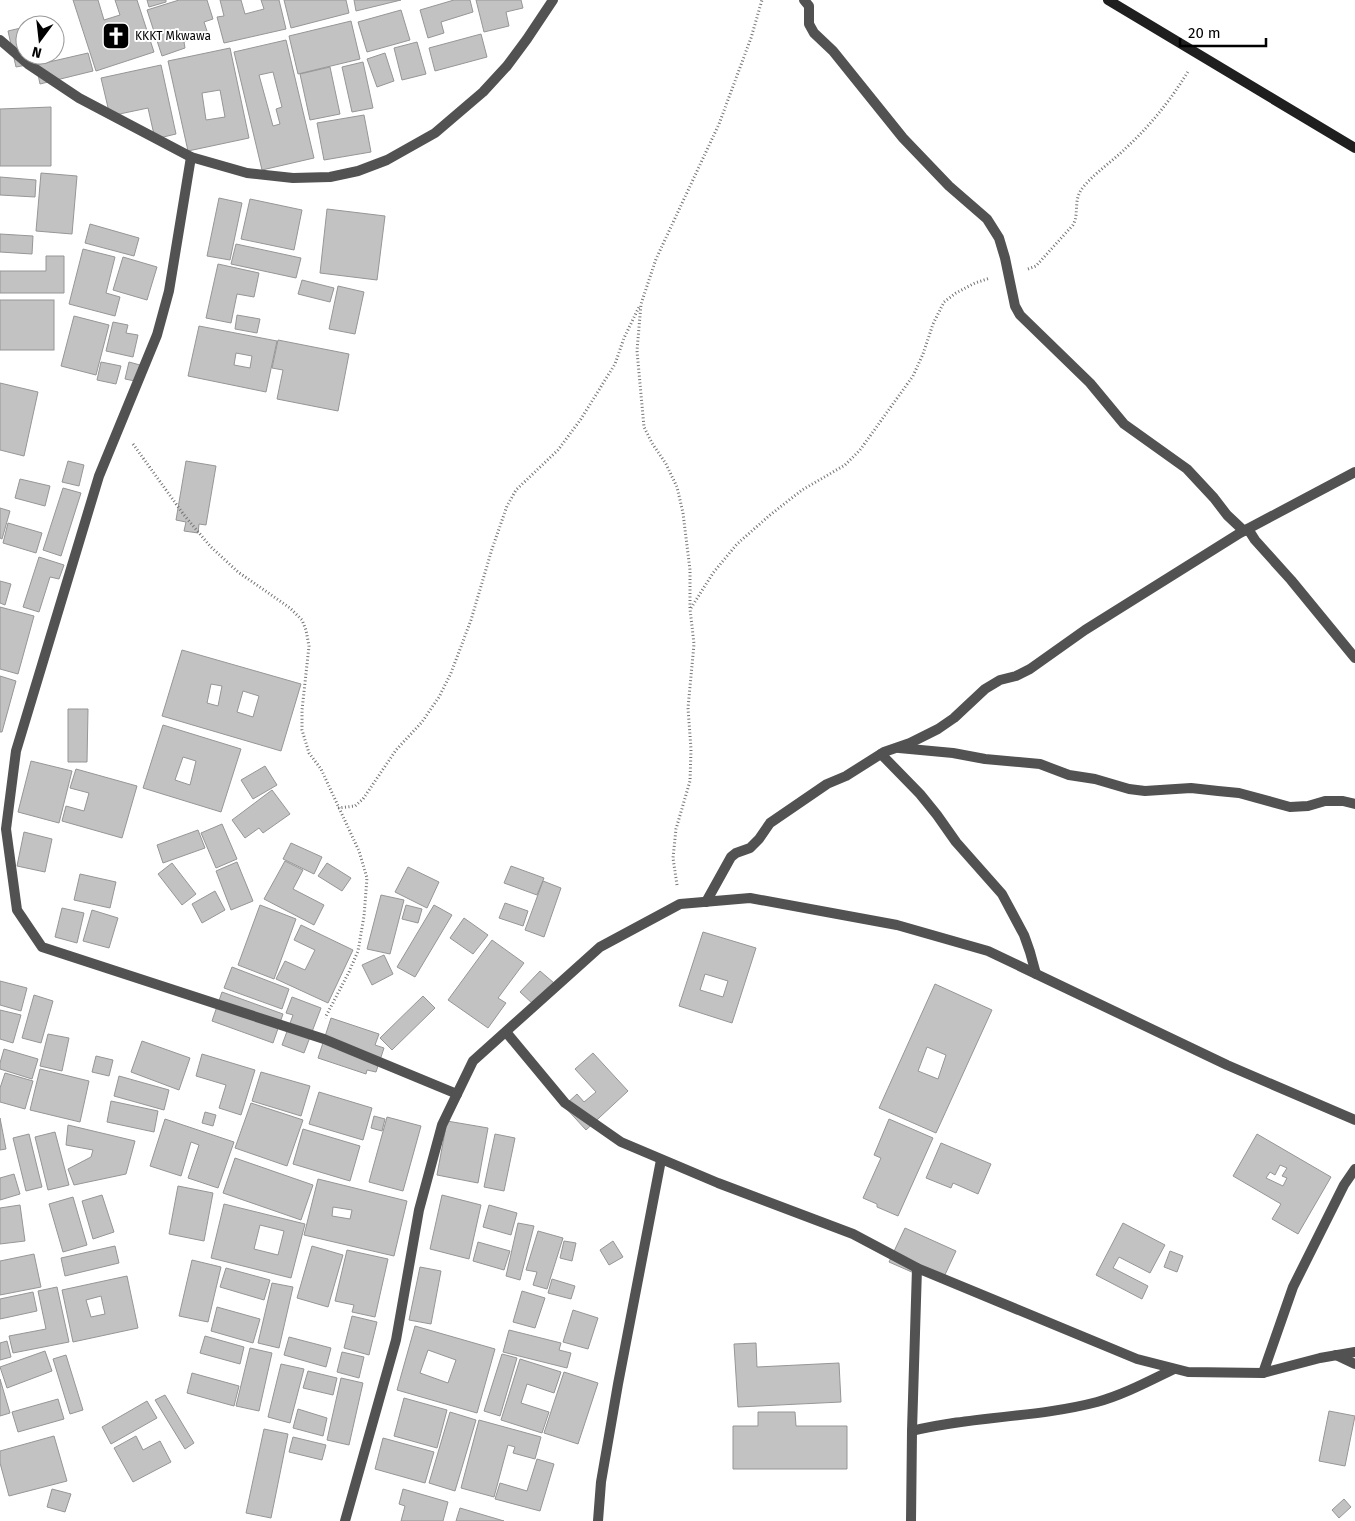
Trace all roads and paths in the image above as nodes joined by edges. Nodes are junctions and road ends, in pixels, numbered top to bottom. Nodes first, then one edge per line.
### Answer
1 (553, 0) edge
2 (762, 0) edge
3 (804, 0) edge
4 (1108, 0) edge
5 (0, 40) edge
6 (1199, 54) junction
7 (1355, 148) edge
8 (191, 157) junction
9 (1007, 272) junction
10 (641, 304) junction
11 (119, 426) junction
12 (1355, 472) edge
13 (1246, 530) junction
14 (690, 609) junction
15 (1355, 658) edge
16 (898, 748) junction
17 (882, 754) junction
18 (1355, 804) edge
19 (338, 808) junction
20 (706, 902) junction
21 (680, 904) junction
22 (1036, 974) junction
23 (506, 1032) junction
24 (316, 1036) junction
25 (457, 1094) junction
26 (1355, 1120) edge
27 (661, 1160) junction
28 (1355, 1169) edge
29 (917, 1268) junction
30 (1355, 1352) edge
31 (1336, 1355) junction
32 (1355, 1364) edge
33 (1174, 1369) junction
34 (1263, 1373) junction
35 (912, 1431) junction
36 (345, 1521) edge
37 (598, 1521) edge
38 (911, 1521) edge

1 - 8 street
2 - 10 path
3 - 9 street
4 - 6 street
5 - 8 street
6 - 7 street
6 - 9 path
8 - 11 street
9 - 13 street
9 - 14 path
10 - 14 path
10 - 19 path
11 - 19 path
11 - 24 street
12 - 13 street
13 - 15 street
13 - 16 street
14 - 21 path
16 - 17 street
16 - 18 street
17 - 20 street
17 - 22 street
19 - 24 path
20 - 21 street
20 - 22 street
21 - 23 street
22 - 26 street
23 - 25 street
23 - 27 street
24 - 25 street
25 - 36 street
27 - 29 street
27 - 37 street
28 - 34 street
29 - 33 street
29 - 35 street
30 - 31 street
31 - 32 street
31 - 34 street
33 - 34 street
33 - 35 street
35 - 38 street

